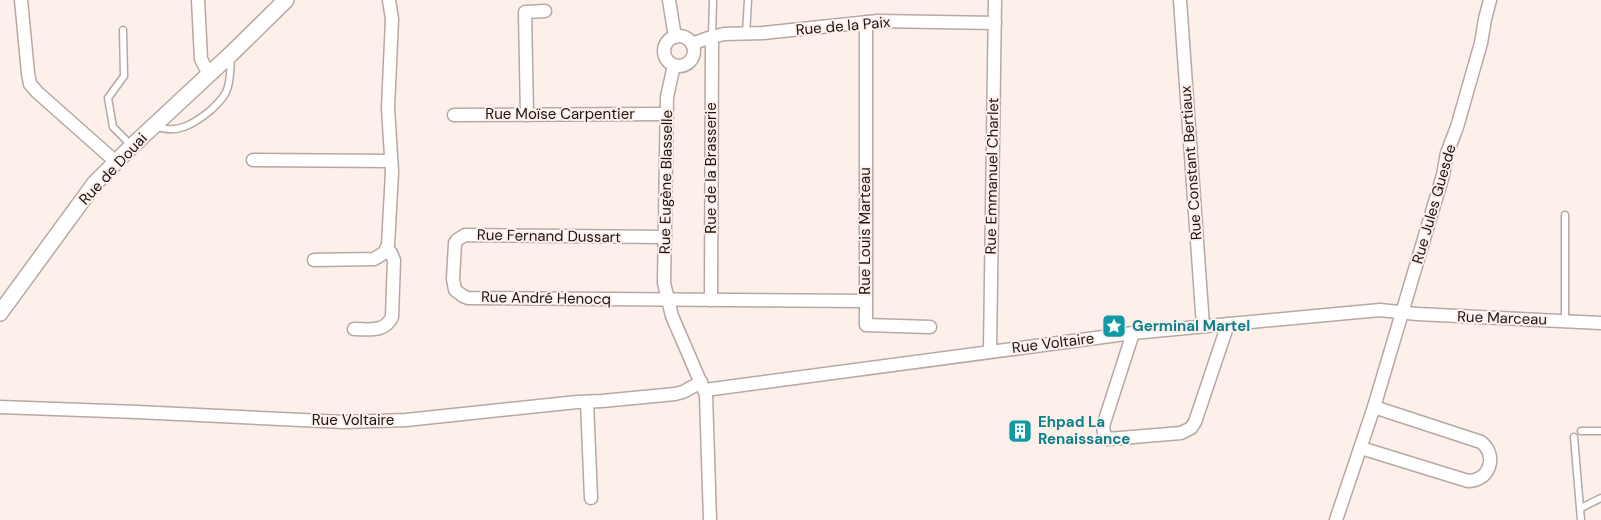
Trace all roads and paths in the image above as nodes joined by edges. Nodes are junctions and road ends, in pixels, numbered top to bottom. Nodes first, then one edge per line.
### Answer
1 (21, 0) edge
2 (198, 0) edge
3 (286, 0) edge
4 (297, 0) edge
5 (389, 0) edge
6 (669, 0) edge
7 (713, 0) edge
8 (748, 0) edge
9 (996, 0) edge
10 (1180, 0) edge
11 (1490, 0) edge
12 (545, 11) dead end
13 (866, 22) junction
14 (995, 22) junction
15 (123, 30) dead end
16 (746, 34) junction
17 (712, 36) junction
18 (675, 37) junction
19 (245, 41) junction
20 (692, 44) junction
21 (232, 53) junction
22 (674, 65) junction
23 (208, 75) junction
24 (527, 114) junction
25 (666, 114) junction
26 (454, 115) dead end
27 (154, 125) junction
28 (132, 146) junction
29 (253, 160) dead end
30 (391, 161) junction
31 (116, 162) junction
32 (1565, 215) dead end
33 (665, 237) junction
34 (387, 249) junction
35 (314, 260) dead end
36 (454, 263) joint
37 (667, 300) junction
38 (711, 300) junction
39 (866, 301) junction
40 (1402, 312) junction
41 (0, 313) edge
42 (1565, 320) junction
43 (1601, 323) edge
44 (1228, 324) junction
45 (1203, 326) junction
46 (930, 327) dead end
47 (354, 329) dead end
48 (1133, 333) junction
49 (990, 351) junction
50 (703, 386) junction
51 (587, 402) junction
52 (0, 407) edge
53 (1374, 407) junction
54 (1581, 431) dead end
55 (1601, 431) edge
56 (1574, 437) dead end
57 (1361, 448) junction
58 (591, 498) dead end
59 (1601, 498) edge
60 (1580, 508) junction
61 (710, 520) edge
62 (1336, 520) edge
63 (1581, 520) edge

1 - 31 street
2 - 23 street
3 - 19 street, Rue de Douai
4 - 19 street, Rue de Douai
5 - 30 street
6 - 18 street
7 - 17 lane
8 - 16 lane
9 - 14 street, Rue Emmanuel Charlet
10 - 45 street, Rue Constant Bertiaux
11 - 40 street, Rue Jules Guesde
12 - 24 street
13 - 14 street, Rue de la Paix
13 - 16 street, Rue de la Paix
13 - 39 street, Rue Louis Marteau
14 - 49 street, Rue Emmanuel Charlet
15 - 28 lane
16 - 17 street, Rue de la Paix
17 - 20 street, Rue de la Paix
17 - 38 street, Rue de la Brasserie
18 - 20 street
18 - 22 street
19 - 21 street, Rue de Douai
20 - 22 street
21 - 23 street, Rue de Douai
21 - 27 lane
22 - 25 street, Rue Eugène Blasselle
23 - 27 street, Rue de Douai
24 - 25 street, Rue Moïse Carpentier
24 - 26 street, Rue Moïse Carpentier
25 - 33 street, Rue Eugène Blasselle
27 - 28 street, Rue de Douai
28 - 31 street, Rue de Douai
29 - 30 street
30 - 34 street
31 - 41 street, Rue de Douai
32 - 42 lane
33 - 36 street, Rue Fernand Dussart
33 - 37 street, Rue Eugène Blasselle
34 - 35 street
34 - 47 street
36 - 37 street, Rue André Henocq
37 - 38 street, Rue Louis Marteau
37 - 50 street, Rue Eugène Blasselle
38 - 39 street, Rue Louis Marteau
39 - 46 street
40 - 42 street, Rue Marceau
40 - 44 street, Rue Voltaire
40 - 53 street, Rue Jules Guesde
42 - 43 street, Rue Marceau
44 - 45 street, Rue Voltaire
44 - 48 street
45 - 48 street, Rue Voltaire
48 - 49 street, Rue Voltaire
49 - 50 street, Rue Voltaire
50 - 51 street, Rue Voltaire
50 - 61 street
51 - 52 street, Rue Voltaire
51 - 58 street
53 - 57 street, Rue Jules Guesde
53 - 57 street
54 - 55 lane
56 - 60 lane
57 - 62 street, Rue Jules Guesde
59 - 60 lane
60 - 63 lane

